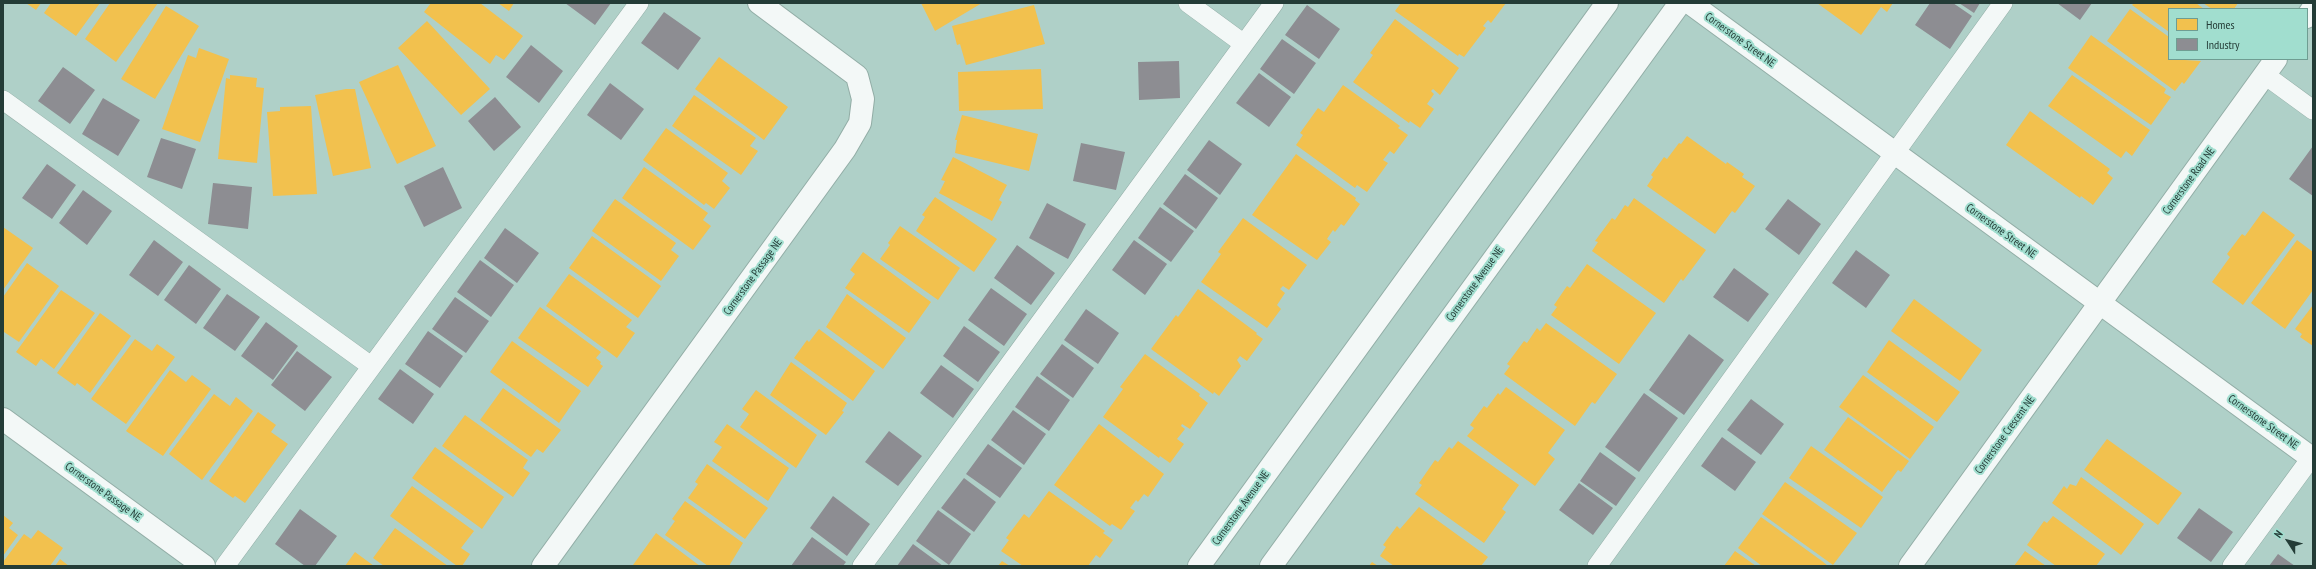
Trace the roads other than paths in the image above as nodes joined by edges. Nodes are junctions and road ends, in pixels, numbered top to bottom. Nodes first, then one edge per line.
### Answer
1 (640, 3) edge
2 (759, 3) edge
3 (1188, 3) edge
4 (1274, 3) edge
5 (1607, 3) edge
6 (1680, 3) edge
7 (1690, 3) edge
8 (2003, 3) edge
9 (1244, 44) junction
10 (2271, 67) edge
11 (3, 100) edge
12 (2313, 110) edge
13 (1895, 153) junction
14 (2101, 304) junction
15 (371, 366) junction
16 (3, 419) edge
17 (2312, 458) edge
18 (204, 566) edge
19 (225, 566) edge
20 (543, 566) edge
21 (862, 566) edge
22 (1199, 566) edge
23 (1271, 566) edge
24 (1598, 566) edge
25 (1910, 566) edge
26 (2232, 566) edge

1 - 15 lane
2 - 20 street, Cornerstone Passage NE
3 - 9 lane
4 - 9 lane
5 - 22 street, Cornerstone Avenue NE
6 - 23 street, Cornerstone Avenue NE
7 - 13 street, Cornerstone Street NE
8 - 13 lane
9 - 21 lane
10 - 12 lane
10 - 14 street, Cornerstone Road NE
11 - 15 lane
13 - 14 street, Cornerstone Street NE
13 - 24 lane
14 - 17 street, Cornerstone Street NE
14 - 25 street, Cornerstone Crescent NE
15 - 19 lane
16 - 18 street, Cornerstone Passage NE
17 - 26 lane

